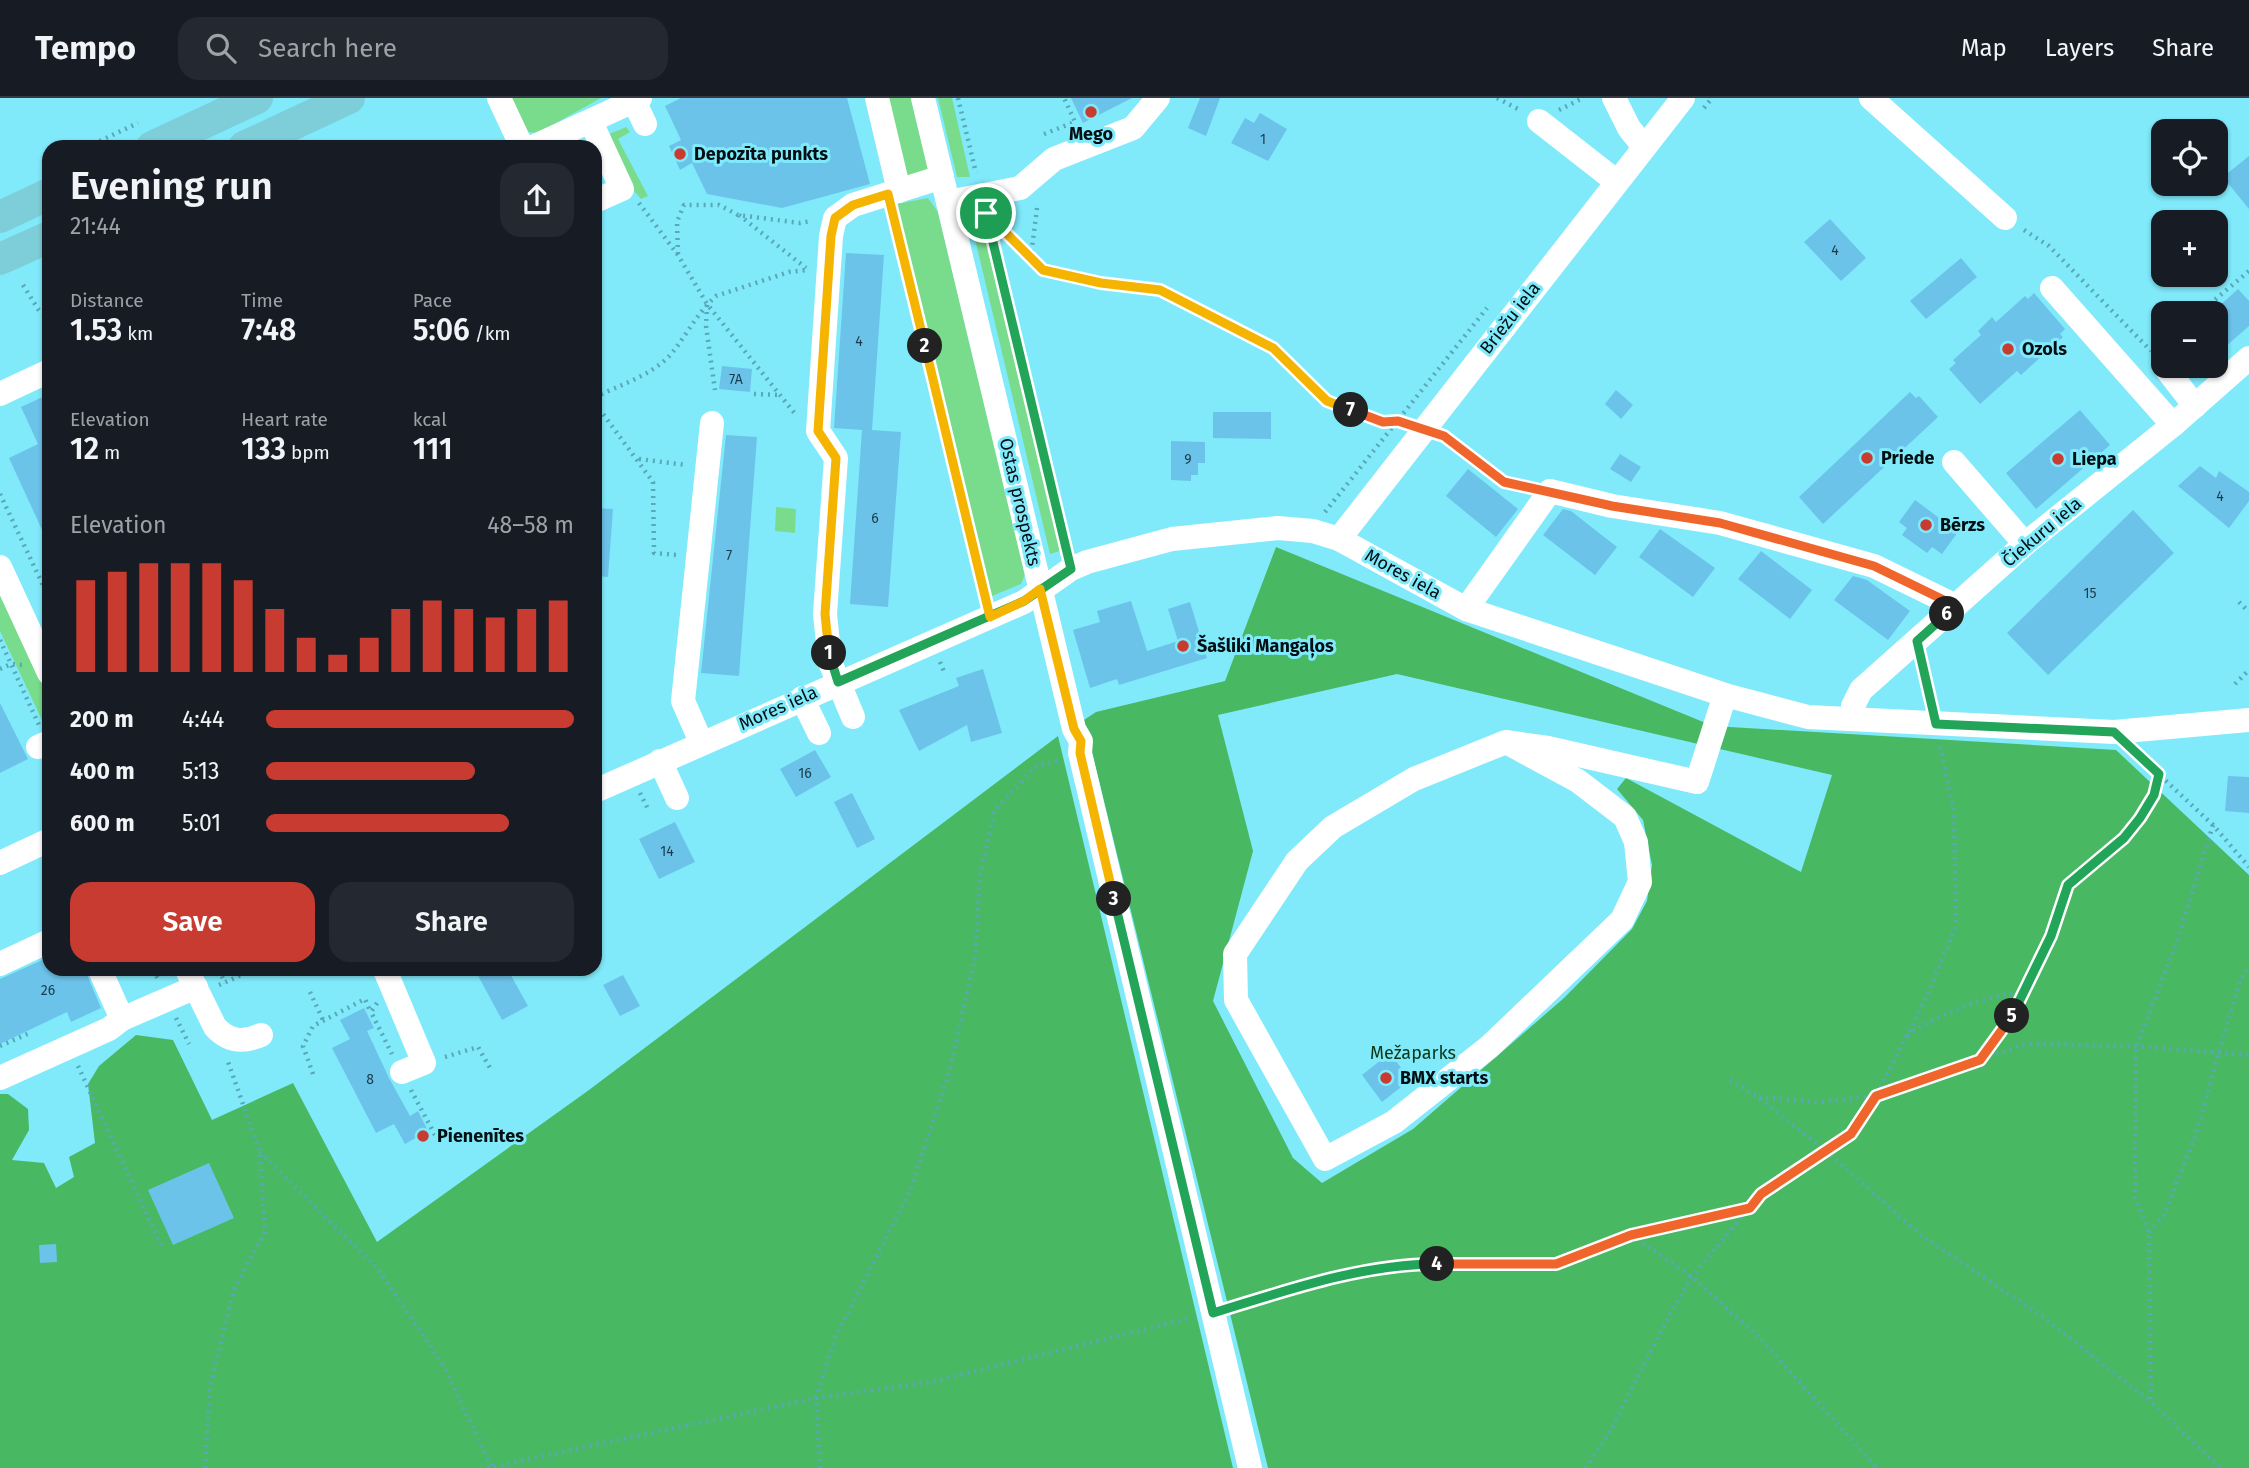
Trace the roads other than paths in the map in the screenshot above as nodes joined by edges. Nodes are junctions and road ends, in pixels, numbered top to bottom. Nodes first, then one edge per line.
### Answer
1 (257, 98) edge
2 (499, 98) edge
3 (877, 98) edge
4 (923, 98) edge
5 (1158, 98) edge
6 (1614, 98) edge
7 (1683, 98) edge
8 (1871, 98) edge
9 (351, 99) edge
10 (637, 100) edge
11 (1539, 121) dead end
12 (591, 122) junction
13 (645, 124) dead end
14 (167, 140) edge
15 (259, 140) edge
16 (519, 140) edge
17 (549, 140) edge
18 (599, 140) edge
19 (602, 146) edge
20 (1644, 147) junction
21 (942, 177) junction
22 (1617, 182) junction
23 (893, 192) junction
24 (42, 197) edge
25 (602, 198) edge
26 (948, 202) junction
27 (0, 217) edge
28 (2005, 218) road end
29 (42, 240) edge
30 (0, 259) edge
31 (2052, 288) dead end
32 (2249, 358) edge
33 (42, 374) edge
34 (2173, 378) edge
35 (0, 394) edge
36 (2195, 406) junction
37 (712, 424) dead end
38 (2173, 425) junction
39 (1954, 462) dead end
40 (1339, 539) junction
41 (2025, 544) junction
42 (0, 567) edge
43 (1040, 589) junction
44 (1956, 606) junction
45 (1466, 609) junction
46 (42, 654) edge
47 (838, 682) junction
48 (1725, 695) junction
49 (802, 698) junction
50 (853, 717) dead end
51 (1852, 718) junction
52 (2249, 720) edge
53 (818, 733) dead end
54 (701, 742) junction
55 (1506, 742) junction
56 (660, 761) junction
57 (602, 788) edge
58 (677, 798) dead end
59 (42, 843) edge
60 (0, 863) edge
61 (42, 944) edge
62 (0, 964) edge
63 (103, 976) edge
64 (388, 976) edge
65 (201, 980) edge
66 (122, 1019) junction
67 (261, 1035) dead end
68 (413, 1067) road end
69 (0, 1078) edge
70 (1250, 1468) edge

1 - 14 main road
2 - 16 street
3 - 23 street
4 - 21 street, Ostas prospekts
5 - 26 street
6 - 20 street
7 - 20 street, Briežu iela
8 - 28 street
9 - 15 main road
10 - 12 street
10 - 13 street
11 - 22 street
12 - 17 street
12 - 18 street
19 - 25 street
20 - 22 street, Briežu iela
21 - 23 street
21 - 26 street, Ostas prospekts
22 - 40 street, Briežu iela
23 - 47 street
24 - 27 main road
26 - 43 street, Ostas prospekts
29 - 30 main road
31 - 38 street
32 - 36 street, Čiekuru iela
33 - 35 street
34 - 36 street
36 - 38 street, Čiekuru iela
37 - 54 street
38 - 41 street, Čiekuru iela
39 - 41 street
40 - 43 street, Mores iela
40 - 45 street, Mores iela
41 - 44 street, Čiekuru iela
42 - 46 street
43 - 47 street, Mores iela
43 - 70 street, Ostas prospekts
44 - 45 street
44 - 51 street, Čiekuru iela
45 - 48 street, Mores iela
47 - 49 street, Mores iela
47 - 50 street
48 - 51 street, Mores iela
48 - 55 street
49 - 53 street
49 - 54 street, Mores iela
51 - 52 street, Mores iela
54 - 56 street, Mores iela
55 - 55 street
56 - 57 street, Mores iela
56 - 58 street
59 - 60 street
61 - 62 street
63 - 66 street
64 - 68 street
65 - 66 street
65 - 67 street
66 - 69 street

